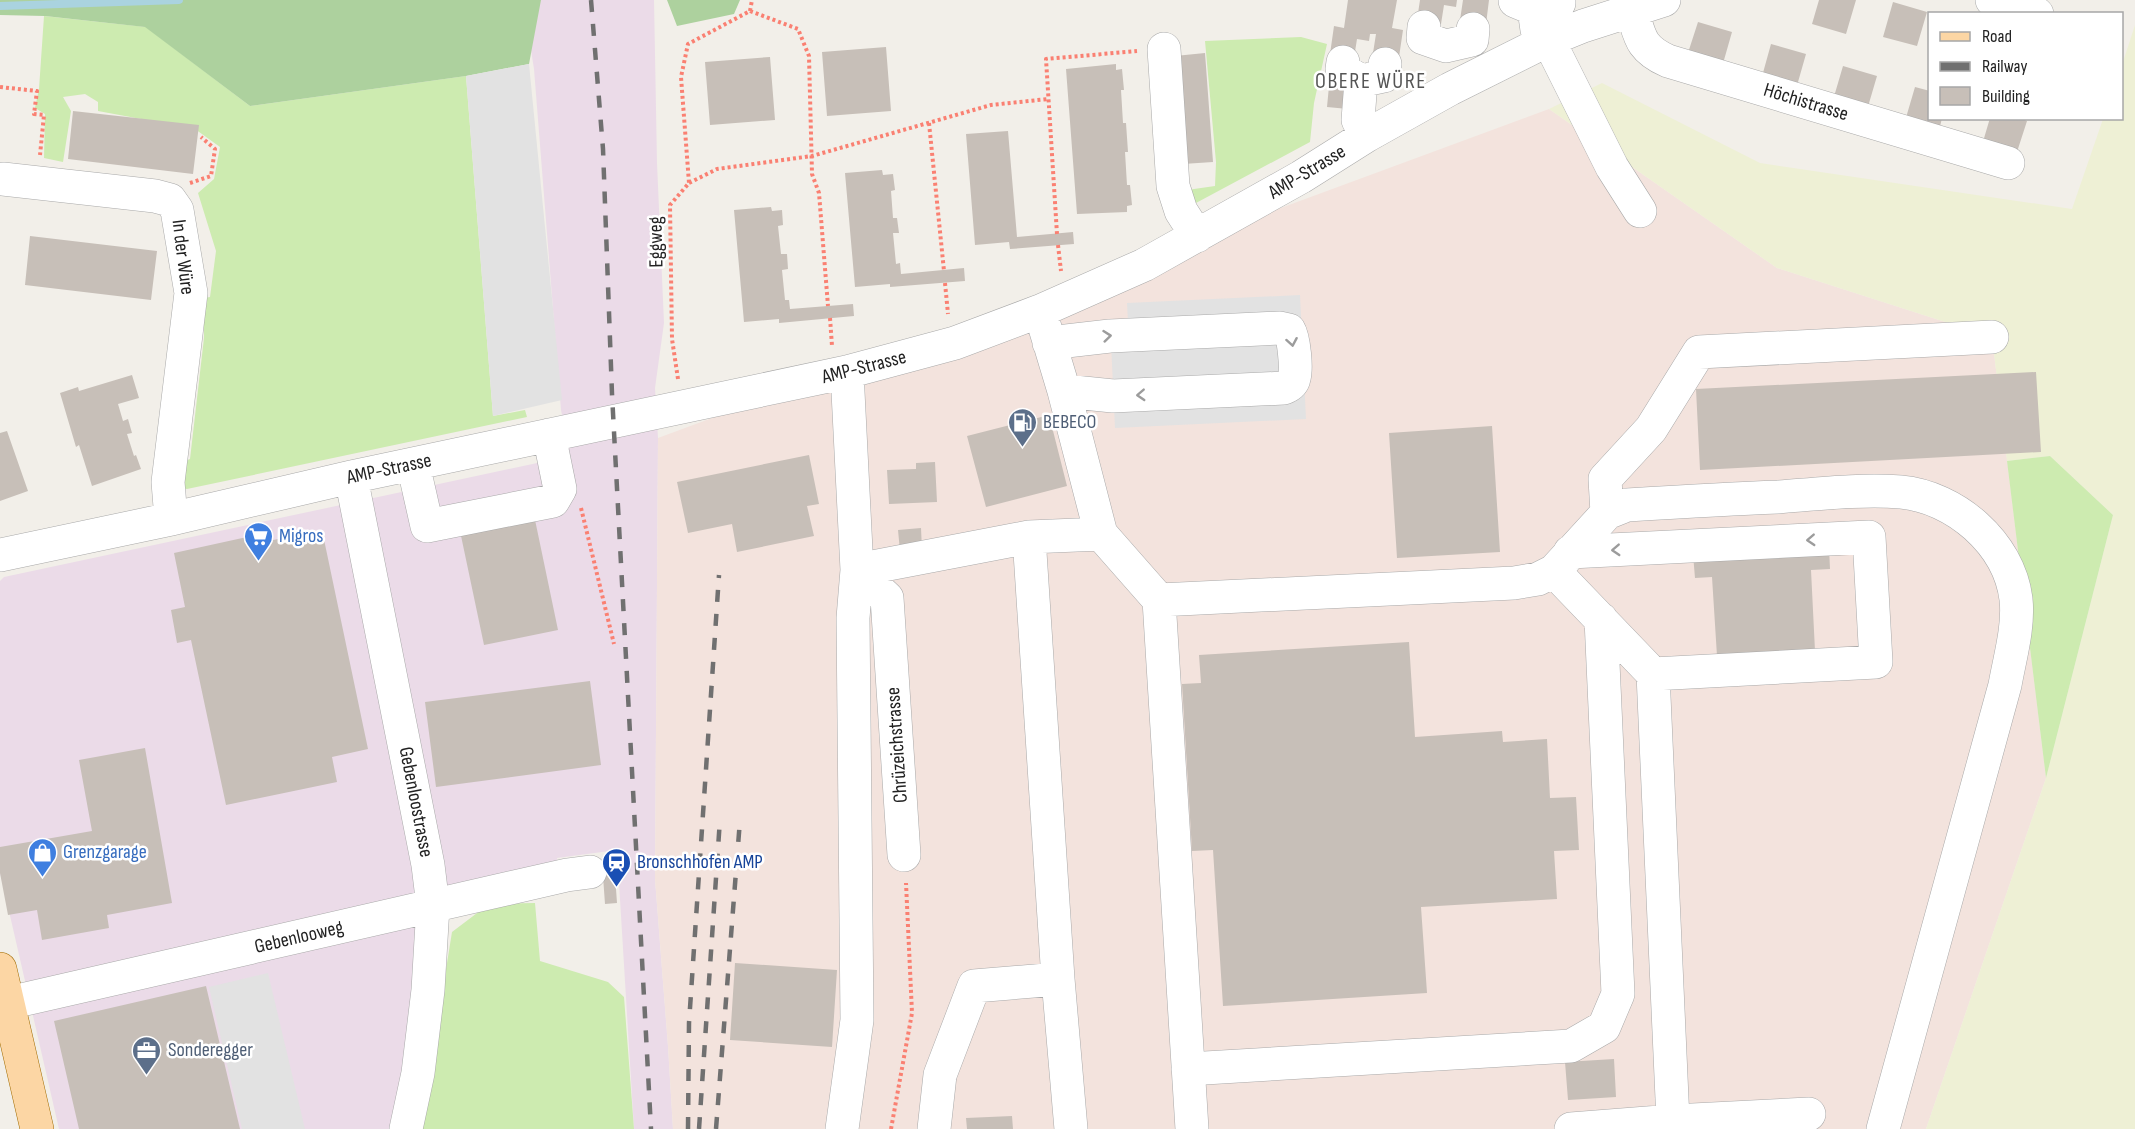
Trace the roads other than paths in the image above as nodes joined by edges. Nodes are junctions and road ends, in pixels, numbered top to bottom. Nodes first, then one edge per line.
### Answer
1 (1664, 0) edge
2 (1992, 0) edge
3 (1536, 3) edge
4 (1630, 5) edge
5 (2031, 12) edge
6 (1473, 29) dead end
7 (1546, 41) junction
8 (1164, 49) road end
9 (1363, 69) dead end
10 (1450, 89) junction
11 (1366, 136) junction
12 (2008, 163) dead end
13 (3, 179) dead end
14 (1640, 211) dead end
15 (1197, 236) junction
16 (1040, 311) junction
17 (1992, 338) dead end
18 (1049, 344) junction
19 (840, 359) junction
20 (1064, 391) junction
21 (549, 435) junction
22 (413, 464) junction
23 (351, 477) junction
24 (1607, 513) junction
25 (171, 519) junction
26 (1101, 534) junction
27 (1029, 537) junction
28 (0, 555) edge
29 (1562, 561) junction
30 (857, 570) junction
31 (1159, 600) junction
32 (1601, 619) junction
33 (1653, 674) junction
34 (904, 855) road end
35 (590, 872) dead end
36 (433, 906) junction
37 (0, 969) edge
38 (1058, 979) junction
39 (8, 1003) junction
40 (1188, 1069) junction
41 (1809, 1114) dead end
42 (1673, 1121) junction
43 (37, 1129) edge
44 (406, 1129) edge
45 (842, 1129) edge
46 (934, 1129) edge
47 (1071, 1129) edge
48 (1192, 1129) edge
49 (1592, 1129) edge
50 (1883, 1129) edge

1 - 4 street, AMP-Strasse
2 - 5 street
3 - 7 street
4 - 7 street, AMP-Strasse
4 - 12 street, Höchistrasse
6 - 10 street
7 - 10 street, AMP-Strasse
7 - 14 street
8 - 15 street
9 - 11 street
10 - 11 street, AMP-Strasse
11 - 15 street, AMP-Strasse
13 - 25 street, In der Würe
15 - 16 street, AMP-Strasse
16 - 18 street
16 - 19 street, AMP-Strasse
17 - 24 street
18 - 20 street
18 -> 20 street
19 - 21 street, AMP-Strasse
19 - 30 street
20 - 26 street
21 - 22 street, AMP-Strasse
21 - 22 street
22 - 23 street, AMP-Strasse
23 - 25 street, AMP-Strasse
23 - 36 street, Gebenloostrasse
24 - 29 street
24 - 50 street
25 - 28 street, AMP-Strasse
26 - 27 street
26 - 31 street
27 - 30 street
27 - 38 street
29 - 31 street
29 - 32 street
33 -> 29 street
30 - 34 street, Chrüzeichstrasse
30 - 45 street
31 - 40 street
32 - 33 street
32 - 40 street
33 - 42 street
35 - 36 street, Gebenlooweg
36 - 39 street, Gebenlooweg
36 - 44 street, Gebenloostrasse
37 - 39 main road
38 - 46 street
38 - 47 street
39 - 43 main road
40 - 48 street
41 - 42 street
42 - 49 street

